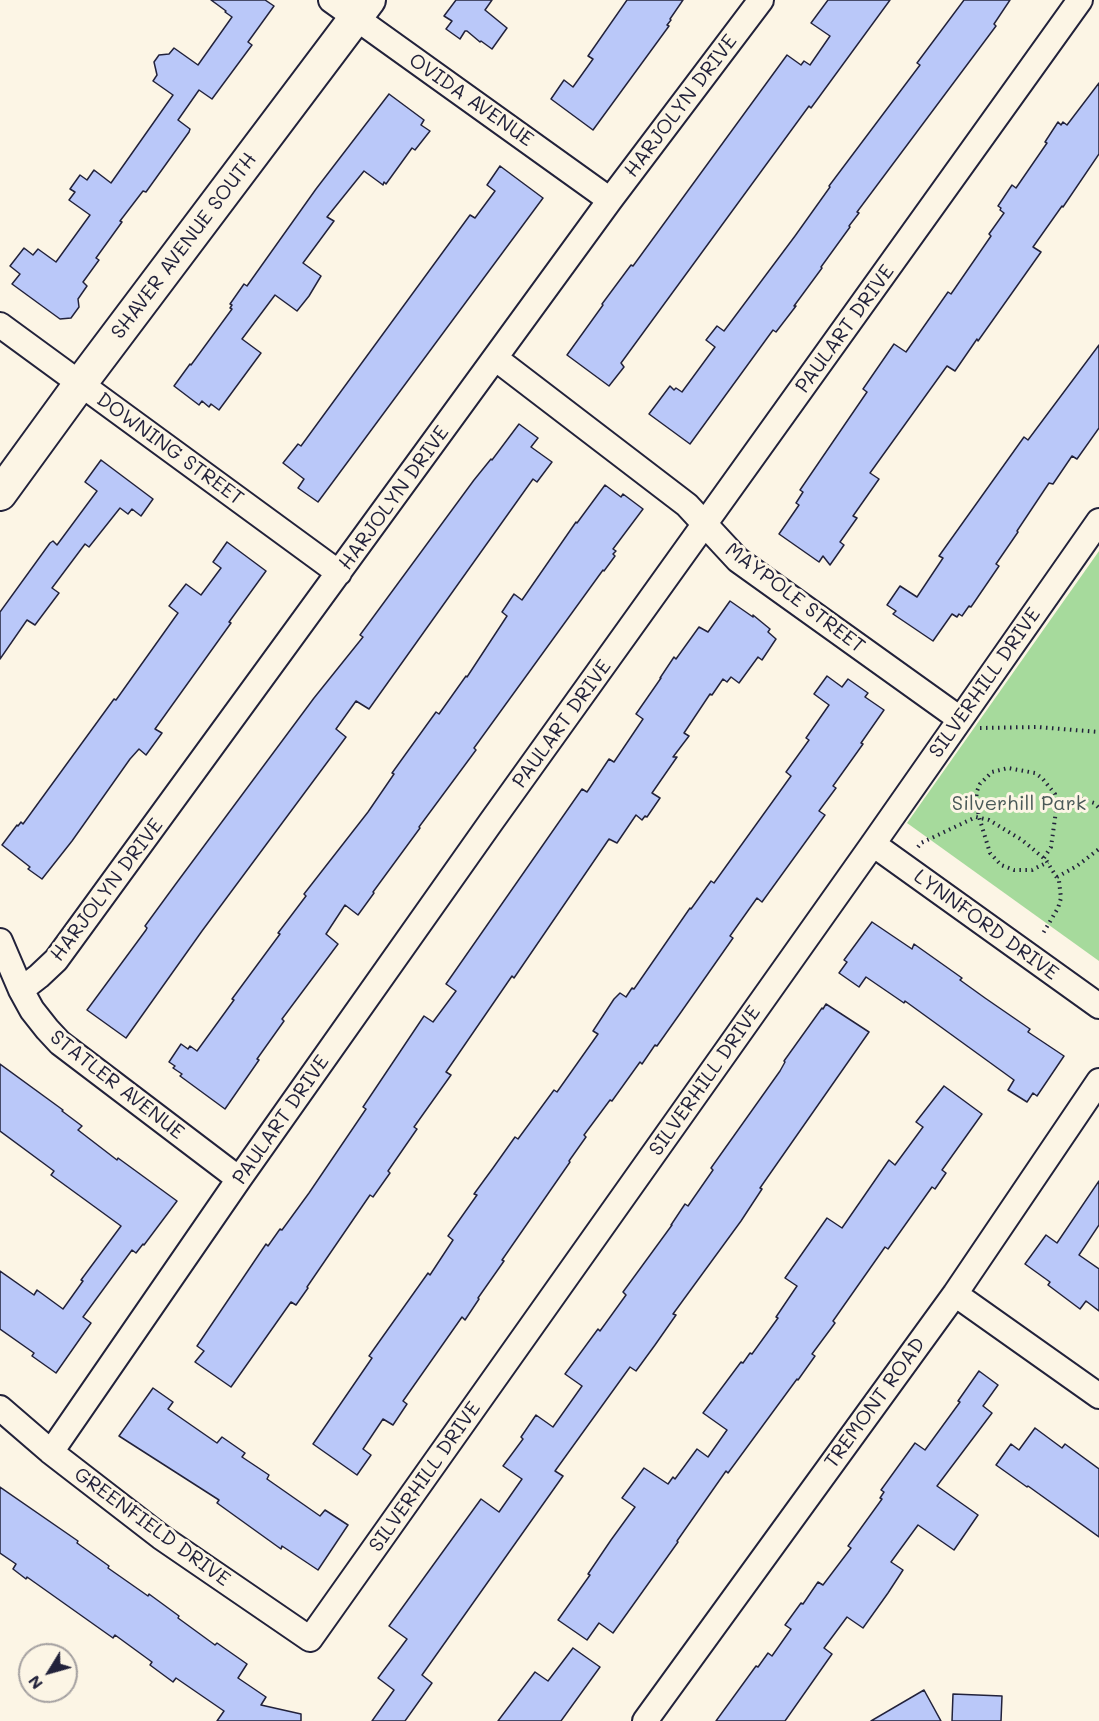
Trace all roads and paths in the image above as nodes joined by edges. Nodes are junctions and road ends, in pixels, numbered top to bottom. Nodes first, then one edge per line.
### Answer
1 (331, 0) edge
2 (761, 0) edge
3 (1080, 0) edge
4 (362, 9) edge
5 (610, 200) junction
6 (0, 325) edge
7 (495, 358) junction
8 (80, 384) junction
9 (0, 494) edge
10 (1099, 521) edge
11 (705, 524) junction
12 (339, 573) junction
13 (957, 723) junction
14 (1099, 732) edge
15 (1057, 801) junction
16 (1099, 808) edge
17 (979, 817) junction
18 (873, 844) junction
19 (918, 847) dead end
20 (1099, 849) edge
21 (1046, 860) junction
22 (1057, 877) junction
23 (1042, 934) dead end
24 (0, 941) edge
25 (21, 990) junction
26 (1099, 1006) edge
27 (1099, 1081) edge
28 (240, 1179) junction
29 (955, 1294) junction
30 (1099, 1396) edge
31 (0, 1408) edge
32 (51, 1452) junction
33 (310, 1639) joint
34 (645, 1721) edge

1 - 4 street, OVIDA AVENUE
2 - 5 street, HARJOLYN DRIVE
3 - 11 street, PAULART DRIVE
4 - 5 street, OVIDA AVENUE
4 - 8 street, SHAVER AVENUE SOUTH
5 - 7 street, HARJOLYN DRIVE
6 - 8 street, DOWNING STREET
7 - 11 street, MAYPOLE STREET
7 - 12 street, HARJOLYN DRIVE
8 - 9 street, SHAVER AVENUE SOUTH
8 - 12 street, DOWNING STREET
10 - 13 street, SILVERHILL DRIVE
11 - 13 street, MAYPOLE STREET
11 - 28 street, PAULART DRIVE
12 - 25 street, HARJOLYN DRIVE
13 - 14 path
13 - 18 street, SILVERHILL DRIVE
15 - 16 path
15 - 17 path
15 - 21 path
17 - 19 path
17 - 21 path
17 - 21 path
18 - 26 street, LYNNFORD DRIVE
18 - 33 street, SILVERHILL DRIVE
20 - 22 path
21 - 22 path
22 - 23 path
24 - 25 street, STATLER AVENUE
25 - 28 street, STATLER AVENUE
27 - 29 street, TREMONT ROAD
28 - 32 street, PAULART DRIVE
29 - 30 street
29 - 34 street, TREMONT ROAD
31 - 32 street, GREENFIELD DRIVE
32 - 33 street, GREENFIELD DRIVE

